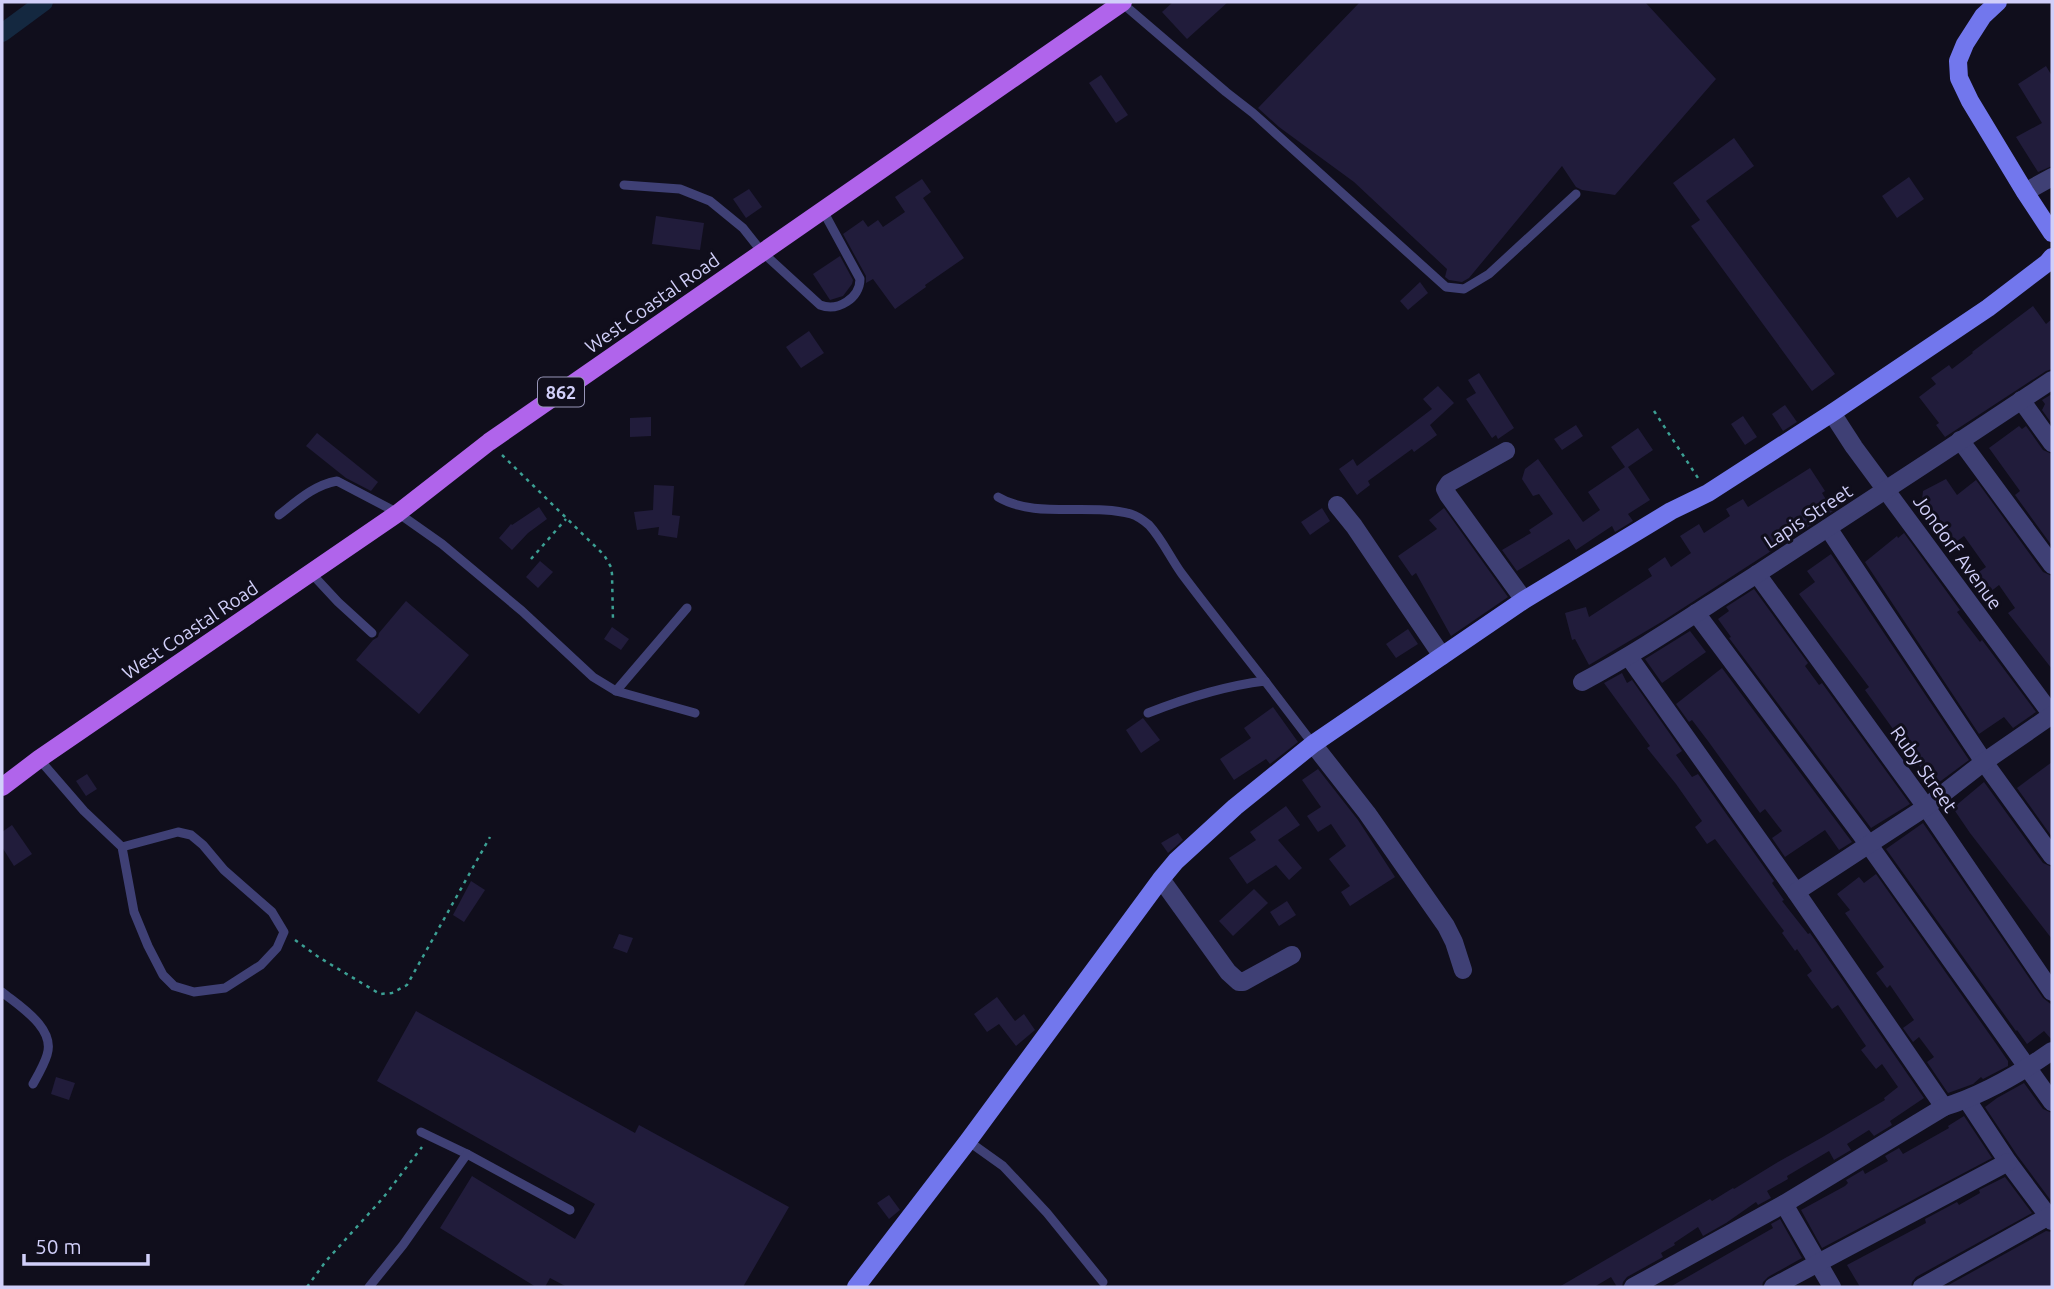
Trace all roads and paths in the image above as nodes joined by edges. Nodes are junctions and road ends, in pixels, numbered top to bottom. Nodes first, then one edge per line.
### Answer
1 (1122, 2) edge
2 (1998, 2) edge
3 (2052, 177) edge
4 (624, 185) dead end
5 (2025, 192) junction
6 (1576, 194) dead end
7 (822, 209) junction
8 (2052, 233) edge
9 (762, 251) junction
10 (2052, 257) edge
11 (2052, 380) edge
12 (2021, 400) junction
13 (1654, 411) dead end
14 (1832, 413) junction
15 (1960, 440) junction
16 (489, 442) junction
17 (2052, 443) edge
18 (1506, 452) dead end
19 (1887, 491) junction
20 (1707, 493) junction
21 (999, 498) dead end
22 (1337, 505) dead end
23 (398, 513) junction
24 (279, 515) dead end
25 (566, 519) junction
26 (1828, 528) junction
27 (531, 559) dead end
28 (2052, 565) edge
29 (312, 573) junction
30 (1757, 573) junction
31 (1524, 600) junction
32 (687, 608) dead end
33 (1696, 613) junction
34 (613, 621) dead end
35 (372, 633) dead end
36 (1442, 656) junction
37 (1629, 657) junction
38 (1265, 681) junction
39 (1582, 682) dead end
40 (616, 691) junction
41 (695, 713) dead end
42 (1148, 713) dead end
43 (2052, 715) edge
44 (1313, 744) junction
45 (39, 759) junction
46 (1984, 762) junction
47 (2, 787) edge
48 (1926, 807) junction
49 (490, 837) dead end
50 (1869, 845) junction
51 (122, 847) junction
52 (2052, 856) edge
53 (1161, 880) junction
54 (1796, 892) junction
55 (284, 932) junction
56 (1292, 955) dead end
57 (1464, 970) dead end
58 (2, 992) edge
59 (2052, 992) edge
60 (2052, 1051) edge
61 (2027, 1068) junction
62 (33, 1084) dead end
63 (1967, 1100) junction
64 (2052, 1102) edge
65 (1944, 1107) junction
66 (425, 1134) joint
67 (968, 1140) junction
68 (467, 1154) junction
69 (2007, 1162) junction
70 (1784, 1203) junction
71 (570, 1210) dead end
72 (2050, 1219) edge
73 (1818, 1263) junction
74 (1103, 1282) dead end
75 (307, 1287) edge
76 (369, 1287) edge
77 (856, 1287) edge
78 (1633, 1287) edge
79 (1773, 1287) edge
80 (1832, 1287) edge
81 (1922, 1287) edge

1 - 6 lane
1 - 7 main road, West Coastal Road / 862
2 - 5 street
3 - 5 street
4 - 9 lane
5 - 8 street
7 - 9 main road, West Coastal Road / 862
7 - 9 lane
9 - 16 main road, West Coastal Road / 862
10 - 14 street
11 - 12 street, Lapis Street
12 - 15 street, Lapis Street
12 - 17 street
13 - 20 path
14 - 19 street, Jondorf Avenue
14 - 20 street
15 - 19 street, Lapis Street
15 - 28 street
16 - 23 main road, West Coastal Road / 862
16 - 25 path
18 - 31 street
19 - 26 street, Lapis Street
19 - 43 street, Jondorf Avenue
20 - 31 street
21 - 38 lane
22 - 36 street
23 - 24 lane
23 - 29 main road, West Coastal Road / 862
23 - 40 lane
25 - 27 path
25 - 34 path
26 - 30 street, Lapis Street
26 - 46 street
29 - 35 lane
29 - 45 main road, West Coastal Road / 862
30 - 33 street, Lapis Street
30 - 48 street, Ruby Street
31 - 36 street
32 - 40 lane
33 - 37 street, Lapis Street
33 - 50 street
36 - 44 street
37 - 39 street, Lapis Street
37 - 54 street
38 - 42 lane
38 - 44 lane
40 - 41 lane
43 - 46 street
44 - 53 street
44 - 57 street
45 - 47 main road, West Coastal Road / 862
45 - 51 lane
46 - 48 street
46 - 52 street
48 - 50 street
48 - 59 street, Ruby Street
49 - 55 path
50 - 54 street
50 - 61 street
51 - 55 lane
51 - 55 lane
53 - 56 street
53 - 67 street
54 - 65 street
58 - 62 lane
60 - 61 street
61 - 63 street
61 - 64 street
63 - 65 street
63 - 69 street
65 - 70 street
66 - 68 lane
66 - 75 path
67 - 74 lane
67 - 77 street
68 - 71 lane
68 - 76 lane
69 - 72 street
69 - 73 street
70 - 73 street
70 - 78 street
72 - 81 street
73 - 79 street
73 - 80 street

